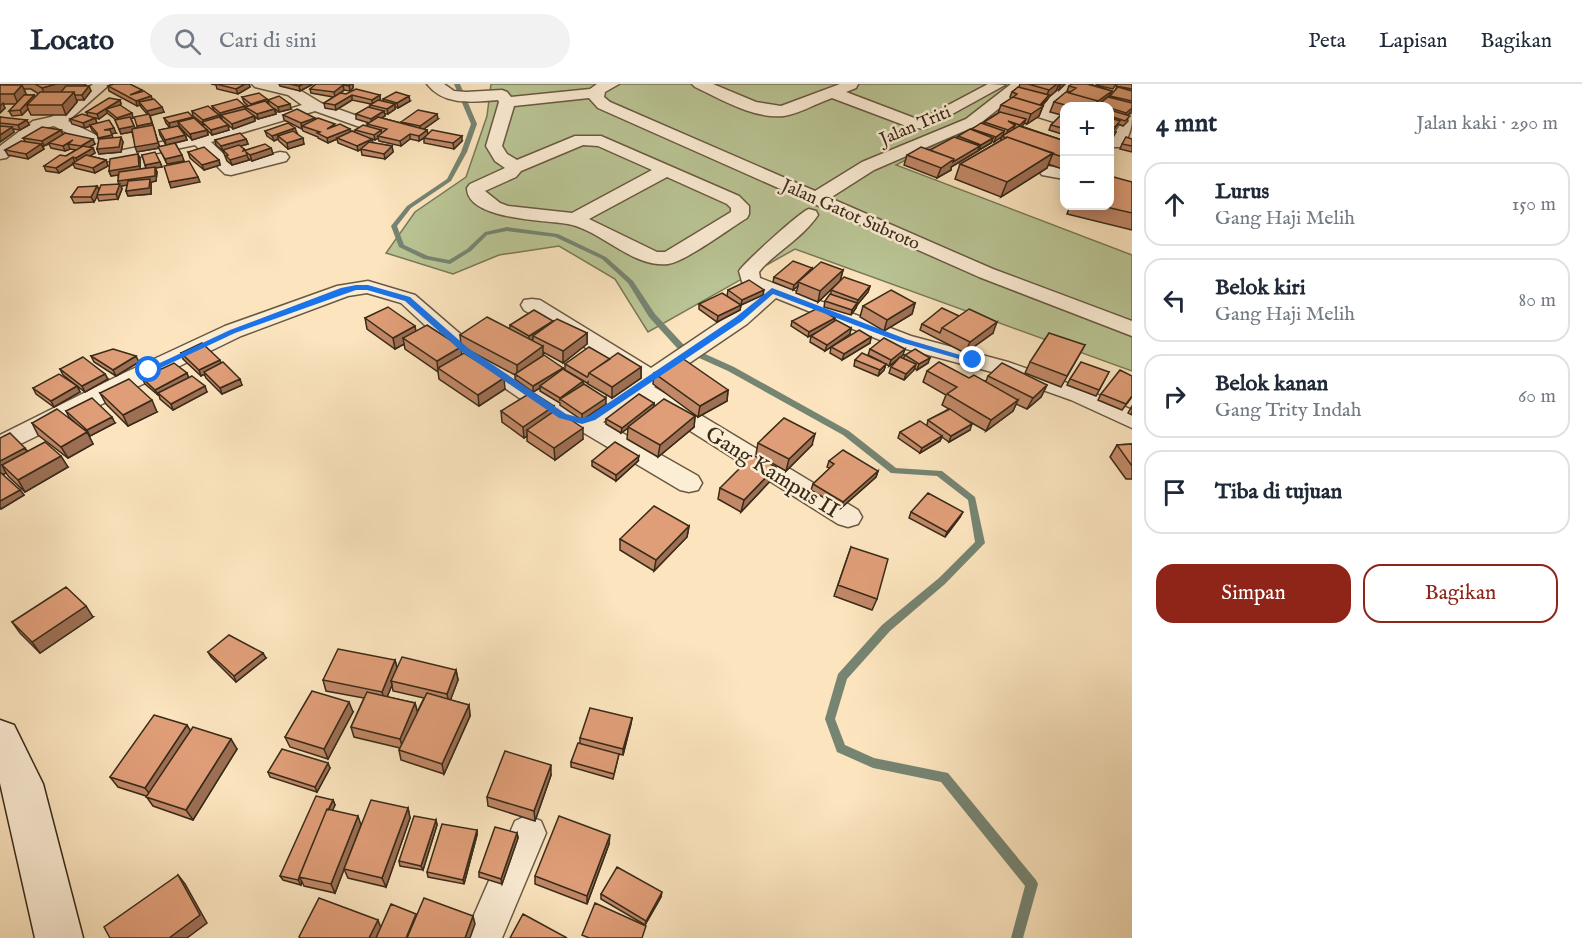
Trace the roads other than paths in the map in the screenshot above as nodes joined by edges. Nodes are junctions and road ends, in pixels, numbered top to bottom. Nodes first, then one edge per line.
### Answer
1 (102, 84) edge
2 (260, 84) edge
3 (435, 84) edge
4 (700, 84) edge
5 (854, 84) edge
6 (1020, 84) edge
7 (1063, 84) edge
8 (603, 89) edge
9 (1000, 92) edge
10 (834, 93) junction
11 (507, 102) junction
12 (315, 106) junction
13 (1041, 113) junction
14 (1060, 119) edge
15 (1132, 119) edge
16 (20, 121) edge
17 (48, 122) junction
18 (371, 126) edge
19 (247, 127) junction
20 (1115, 138) edge
21 (199, 140) junction
22 (0, 154) edge
23 (515, 167) junction
24 (666, 170) junction
25 (821, 196) dead end
26 (809, 215) dead end
27 (575, 219) junction
28 (772, 291) junction
29 (532, 305) dead end
30 (1132, 329) edge
31 (644, 382) junction
32 (1132, 420) edge
33 (582, 421) junction
34 (0, 445) edge
35 (689, 483) dead end
36 (848, 517) dead end
37 (0, 738) edge
38 (528, 833) dead end
39 (59, 938) edge
40 (483, 938) edge

1 - 17 street
2 - 12 street
3 - 11 street
4 - 10 street
5 - 10 street
6 - 9 street, Jalan Triti
7 - 13 street
8 - 11 street
8 - 30 street, Jalan Gatot Subroto
9 - 10 street
9 - 13 street
9 - 25 street, Jalan Triti
11 - 23 street
12 - 18 street
12 - 19 street
13 - 14 street
15 - 20 street
16 - 17 street
17 - 21 street
17 - 22 street
19 - 21 street
19 - 21 street
23 - 24 street
23 - 27 street
24 - 27 street
24 - 27 street
26 - 28 street
28 - 31 street
28 - 32 street
29 - 31 street, Gang Kampus II
31 - 33 street
31 - 36 street, Gang Kampus II
33 - 34 street
33 - 35 street
37 - 39 main road
38 - 40 street

